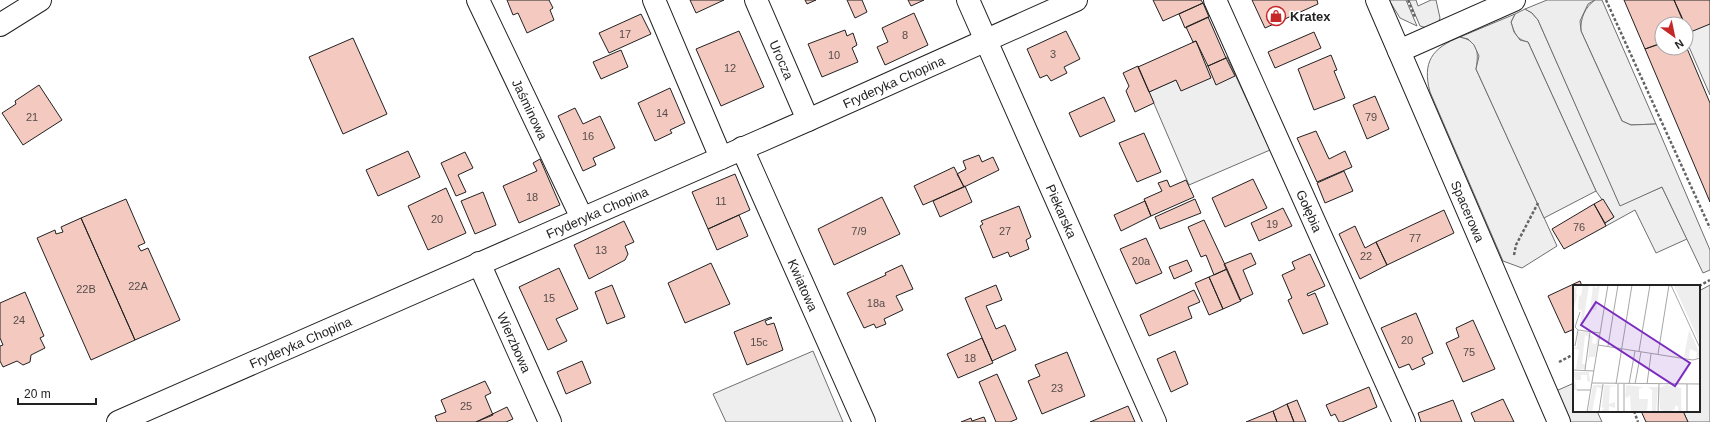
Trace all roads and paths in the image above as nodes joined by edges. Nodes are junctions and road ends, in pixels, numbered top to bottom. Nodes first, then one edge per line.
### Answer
1 (40, 0) edge
2 (478, 0) edge
3 (654, 0) edge
4 (756, 0) edge
5 (968, 0) edge
6 (1076, 0) edge
7 (1216, 0) edge
8 (1377, 0) edge
9 (1514, 0) edge
10 (1606, 0) edge
11 (0, 25) edge
12 (986, 41) junction
13 (1399, 51) junction
14 (808, 120) junction
15 (742, 148) junction
16 (721, 158) junction
17 (1538, 203) dead end
18 (582, 218) junction
19 (1710, 228) edge
20 (1513, 259) dead end
21 (479, 263) junction
22 (1710, 280) edge
23 (1700, 285) edge
24 (1634, 412) edge
25 (118, 422) edge
26 (550, 422) edge
27 (864, 422) edge
28 (1155, 422) edge
29 (1404, 422) edge
30 (1559, 422) edge
31 (1638, 422) edge

1 - 11 street
2 - 18 street, Jaśminowa
3 - 16 street
4 - 14 street, Urocza
5 - 12 street, Piekarska
6 - 12 street, Fryderyka Chopina
7 - 29 street, Gołębia
8 - 13 street, Spacerowa
9 - 13 street
10 - 19 path
12 - 14 street, Fryderyka Chopina
12 - 28 street, Piekarska
13 - 30 street, Spacerowa
14 - 15 street, Fryderyka Chopina
15 - 16 street, Fryderyka Chopina
15 - 27 street, Kwiatowa
16 - 18 street, Fryderyka Chopina
17 - 20 path
18 - 21 street, Fryderyka Chopina
21 - 25 street, Fryderyka Chopina
21 - 26 street, Wierzbowa
22 - 23 path
24 - 31 path

